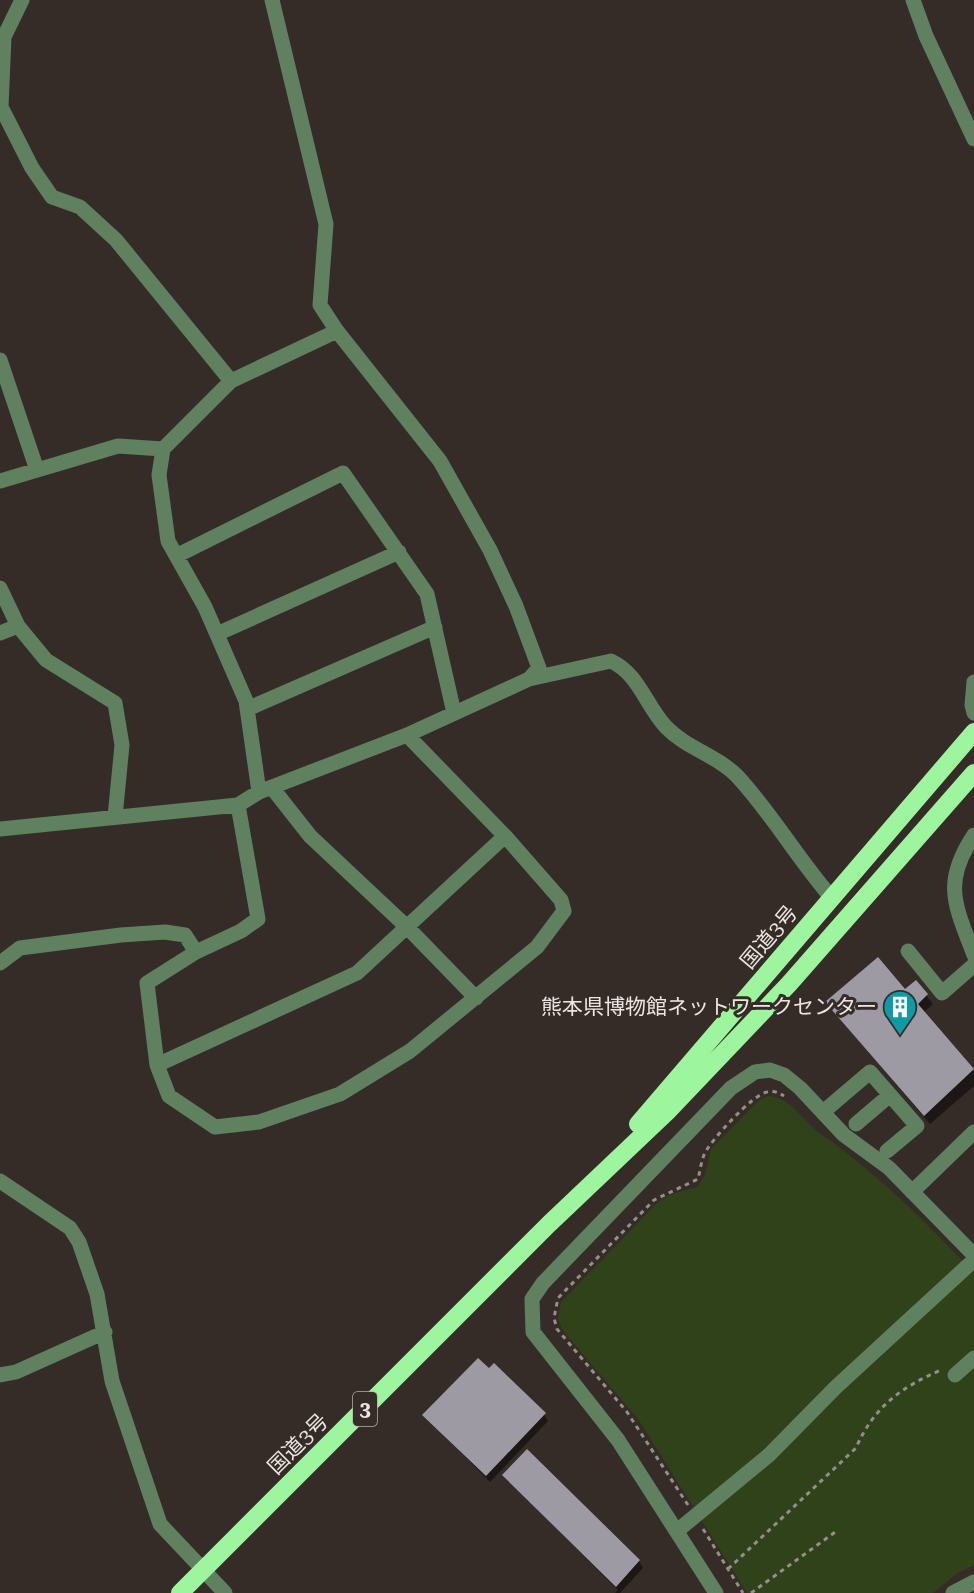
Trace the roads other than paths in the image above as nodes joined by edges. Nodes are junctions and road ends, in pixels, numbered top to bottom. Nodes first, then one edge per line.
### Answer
1 (22, 0) edge
2 (272, 0) edge
3 (913, 0) edge
4 (974, 139) edge
5 (337, 331) junction
6 (0, 360) edge
7 (231, 381) junction
8 (164, 449) junction
9 (36, 470) junction
10 (0, 481) edge
11 (399, 552) junction
12 (178, 555) junction
13 (0, 588) edge
14 (18, 626) junction
15 (435, 627) junction
16 (0, 633) edge
17 (217, 634) junction
18 (529, 679) junction
19 (974, 682) edge
20 (247, 709) junction
21 (454, 713) junction
22 (974, 713) edge
23 (974, 732) edge
24 (407, 735) junction
25 (974, 772) edge
26 (266, 791) junction
27 (238, 805) junction
28 (115, 817) junction
29 (0, 829) edge
30 (974, 835) edge
31 (505, 836) junction
32 (831, 897) junction
33 (968, 919) edge
34 (408, 928) junction
35 (908, 951) dead end
36 (196, 952) junction
37 (974, 955) edge
38 (0, 963) edge
39 (974, 966) edge
40 (476, 999) junction
41 (157, 1065) junction
42 (890, 1095) junction
43 (823, 1112) junction
44 (856, 1124) dead end
45 (974, 1132) edge
46 (887, 1151) dead end
47 (0, 1181) edge
48 (912, 1192) junction
49 (549, 1224) junction
50 (974, 1255) edge
51 (974, 1260) edge
52 (105, 1332) junction
53 (974, 1358) edge
54 (950, 1372) road end
55 (0, 1375) edge
56 (677, 1531) junction
57 (201, 1571) junction
58 (974, 1582) edge
59 (180, 1593) edge
60 (225, 1593) edge
61 (716, 1593) edge
62 (952, 1593) edge

1 - 7 street
2 - 5 street
3 - 4 street
5 - 7 street
5 - 18 street
6 - 9 street
7 - 8 street
8 - 9 street
8 - 12 street
9 - 10 street
11 - 12 street
11 - 15 street
11 - 17 street
12 - 17 street
13 - 14 street
14 - 16 street
14 - 28 street
15 - 20 street
15 - 21 street
17 - 20 street
18 - 21 street
18 - 32 street
19 - 22 street
20 - 26 street
21 - 24 street
23 - 32 highway, 国道3号 / 3
24 - 26 street
24 - 31 street
25 - 49 highway, 国道3号 / 3
26 - 27 street
26 - 34 street
27 - 28 street
27 - 36 street
28 - 29 street
30 - 33 street
31 - 34 street
31 - 40 street
32 - 49 highway, 国道3号 / 3
33 - 37 street
34 - 40 street
34 - 41 street
35 - 39 street
36 - 38 street
36 - 41 street
40 - 41 street
42 - 43 street
42 - 44 street
42 - 46 street
43 - 48 street
43 - 56 street
45 - 48 street
47 - 52 street
48 - 50 street
49 - 57 highway, 国道3号 / 3
51 - 56 street
52 - 55 street
52 - 57 street
53 - 54 street
56 - 61 street
57 - 59 highway, 国道3号 / 3
57 - 60 street
58 - 62 street

